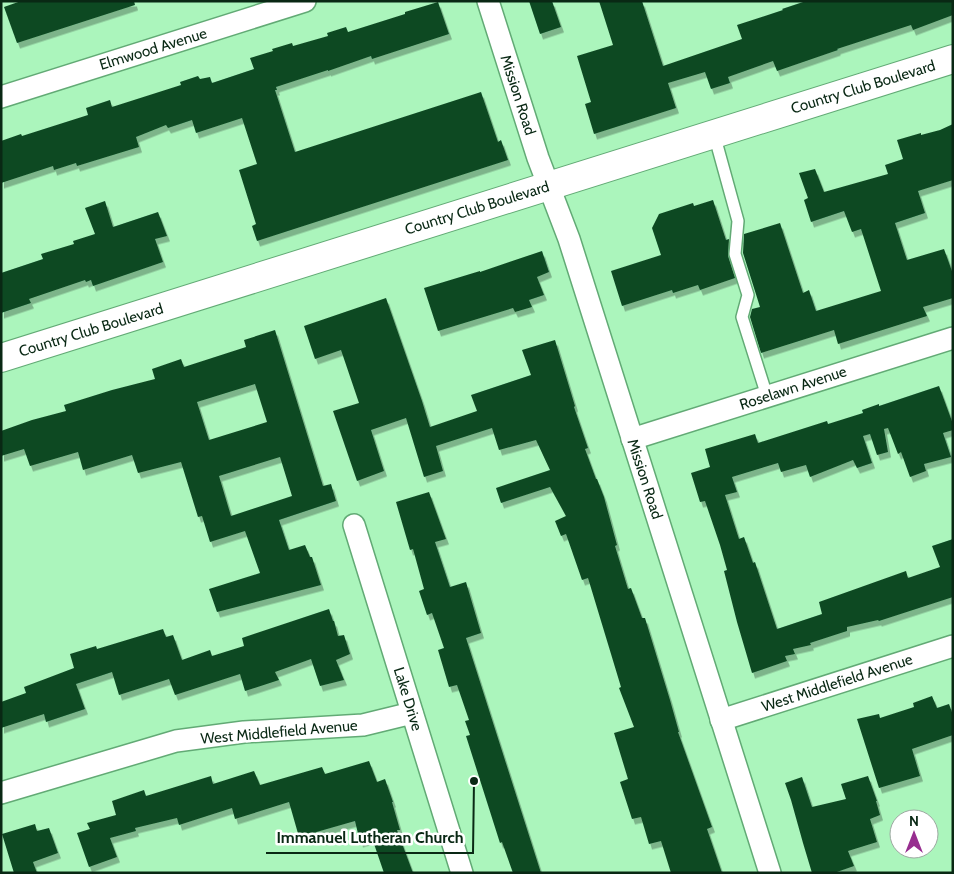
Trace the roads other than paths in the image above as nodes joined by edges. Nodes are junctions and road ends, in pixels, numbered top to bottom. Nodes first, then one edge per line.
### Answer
1 (305, 1) edge
2 (488, 1) edge
3 (953, 59) edge
4 (1, 97) edge
5 (714, 134) junction
6 (549, 186) junction
7 (953, 338) edge
8 (1, 358) edge
9 (767, 396) junction
10 (632, 439) junction
11 (354, 525) dead end
12 (953, 646) edge
13 (412, 713) junction
14 (721, 720) junction
15 (1, 793) edge
16 (462, 873) edge
17 (770, 873) edge

1 - 4 street, Elmwood Avenue
2 - 6 street, Mission Road
3 - 5 street, Country Club Boulevard
5 - 6 street, Country Club Boulevard
5 - 9 lane
6 - 8 street, Country Club Boulevard
6 - 10 street, Mission Road
7 - 9 street, Roselawn Avenue
9 - 10 street, Roselawn Avenue
10 - 14 street, Mission Road
11 - 13 street, Lake Drive
12 - 14 street, West Middlefield Avenue
13 - 15 street, West Middlefield Avenue
13 - 16 street, Lake Drive
14 - 17 street, Mission Road

